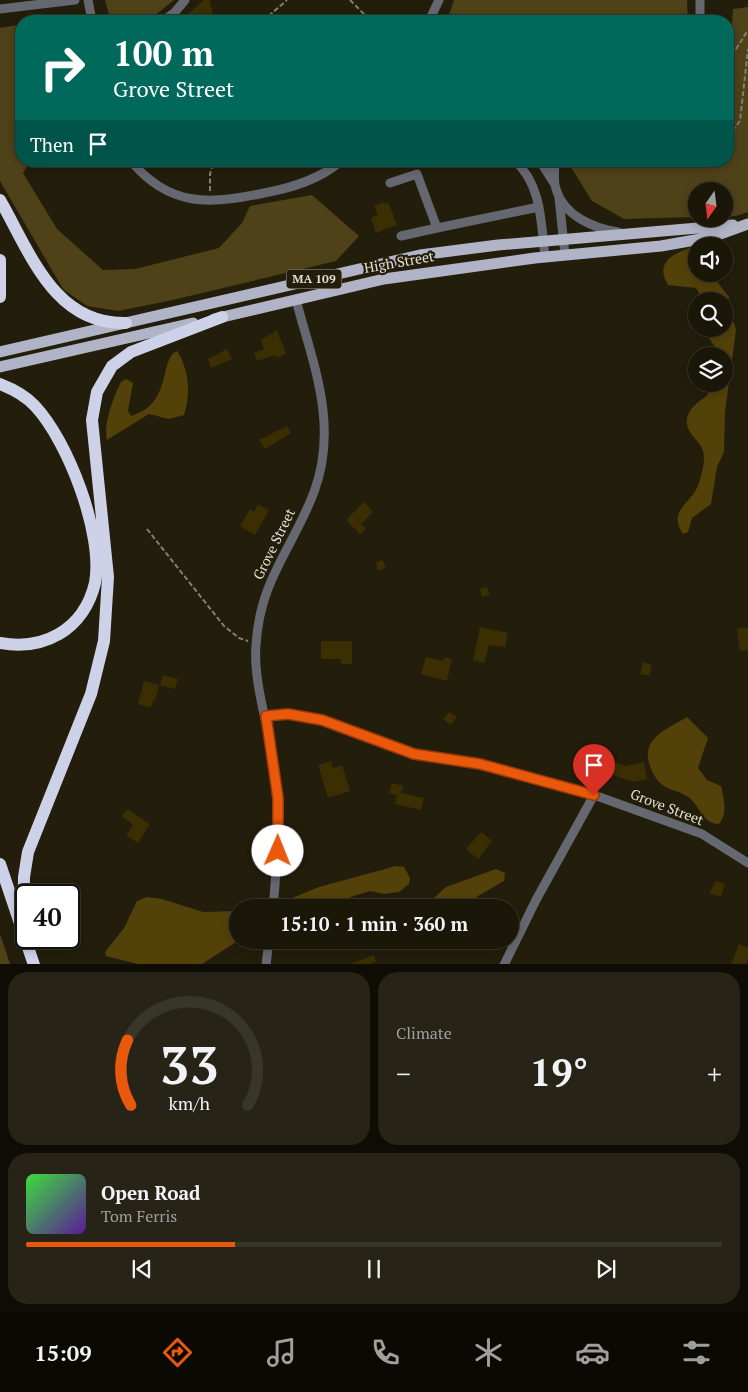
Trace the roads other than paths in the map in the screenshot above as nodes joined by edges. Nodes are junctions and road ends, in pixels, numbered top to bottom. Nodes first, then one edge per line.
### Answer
1 (75, 0) edge
2 (88, 0) edge
3 (185, 0) edge
4 (439, 0) edge
5 (700, 0) edge
6 (6, 6) edge
7 (91, 15) edge
8 (171, 15) edge
9 (431, 15) edge
10 (700, 15) edge
11 (137, 167) edge
12 (332, 167) edge
13 (522, 167) edge
14 (543, 167) edge
15 (555, 167) edge
16 (390, 183) dead end
17 (556, 189) junction
18 (0, 200) edge
19 (539, 208) junction
20 (748, 224) edge
21 (437, 228) junction
22 (633, 233) junction
23 (401, 236) dead end
24 (564, 238) junction
25 (543, 240) junction
26 (565, 255) junction
27 (545, 257) junction
28 (0, 260) edge
29 (0, 297) edge
30 (296, 300) junction
31 (222, 317) junction
32 (126, 323) junction
33 (0, 352) edge
34 (0, 367) edge
35 (0, 384) edge
36 (0, 643) edge
37 (266, 716) junction
38 (594, 795) junction
39 (748, 863) edge
40 (0, 864) edge
41 (24, 884) edge
42 (273, 899) edge
43 (15, 908) edge
44 (29, 949) edge
45 (268, 949) edge
46 (34, 964) edge
47 (266, 964) edge
48 (504, 964) edge

1 - 6 street
2 - 7 street
3 - 8 street
4 - 9 street
5 - 10 street
11 - 12 street
13 - 19 street
14 - 17 street
15 - 17 street
16 - 21 street
17 - 22 street
17 - 24 street
18 - 32 highway
19 - 21 street
19 - 25 street
20 - 22 main road, High Street / MA 109
20 - 26 main road, High Street / MA 109
21 - 23 street
22 - 24 main road, High Street / MA 109
24 - 25 main road, High Street / MA 109
24 - 26 street
25 - 27 street
25 - 32 main road, High Street / MA 109
26 - 27 main road, High Street / MA 109
27 - 30 main road, High Street / MA 109
28 - 29 highway
30 - 31 main road, High Street / MA 109
30 - 37 street, Grove Street
31 - 34 main road, High Street / MA 109
31 - 41 highway
32 - 33 main road, High Street / MA 109
35 - 36 highway
37 - 38 street, Grove Street
37 - 42 street
38 - 39 street, Grove Street
38 - 48 street
40 - 43 highway
44 - 46 highway
45 - 47 street

